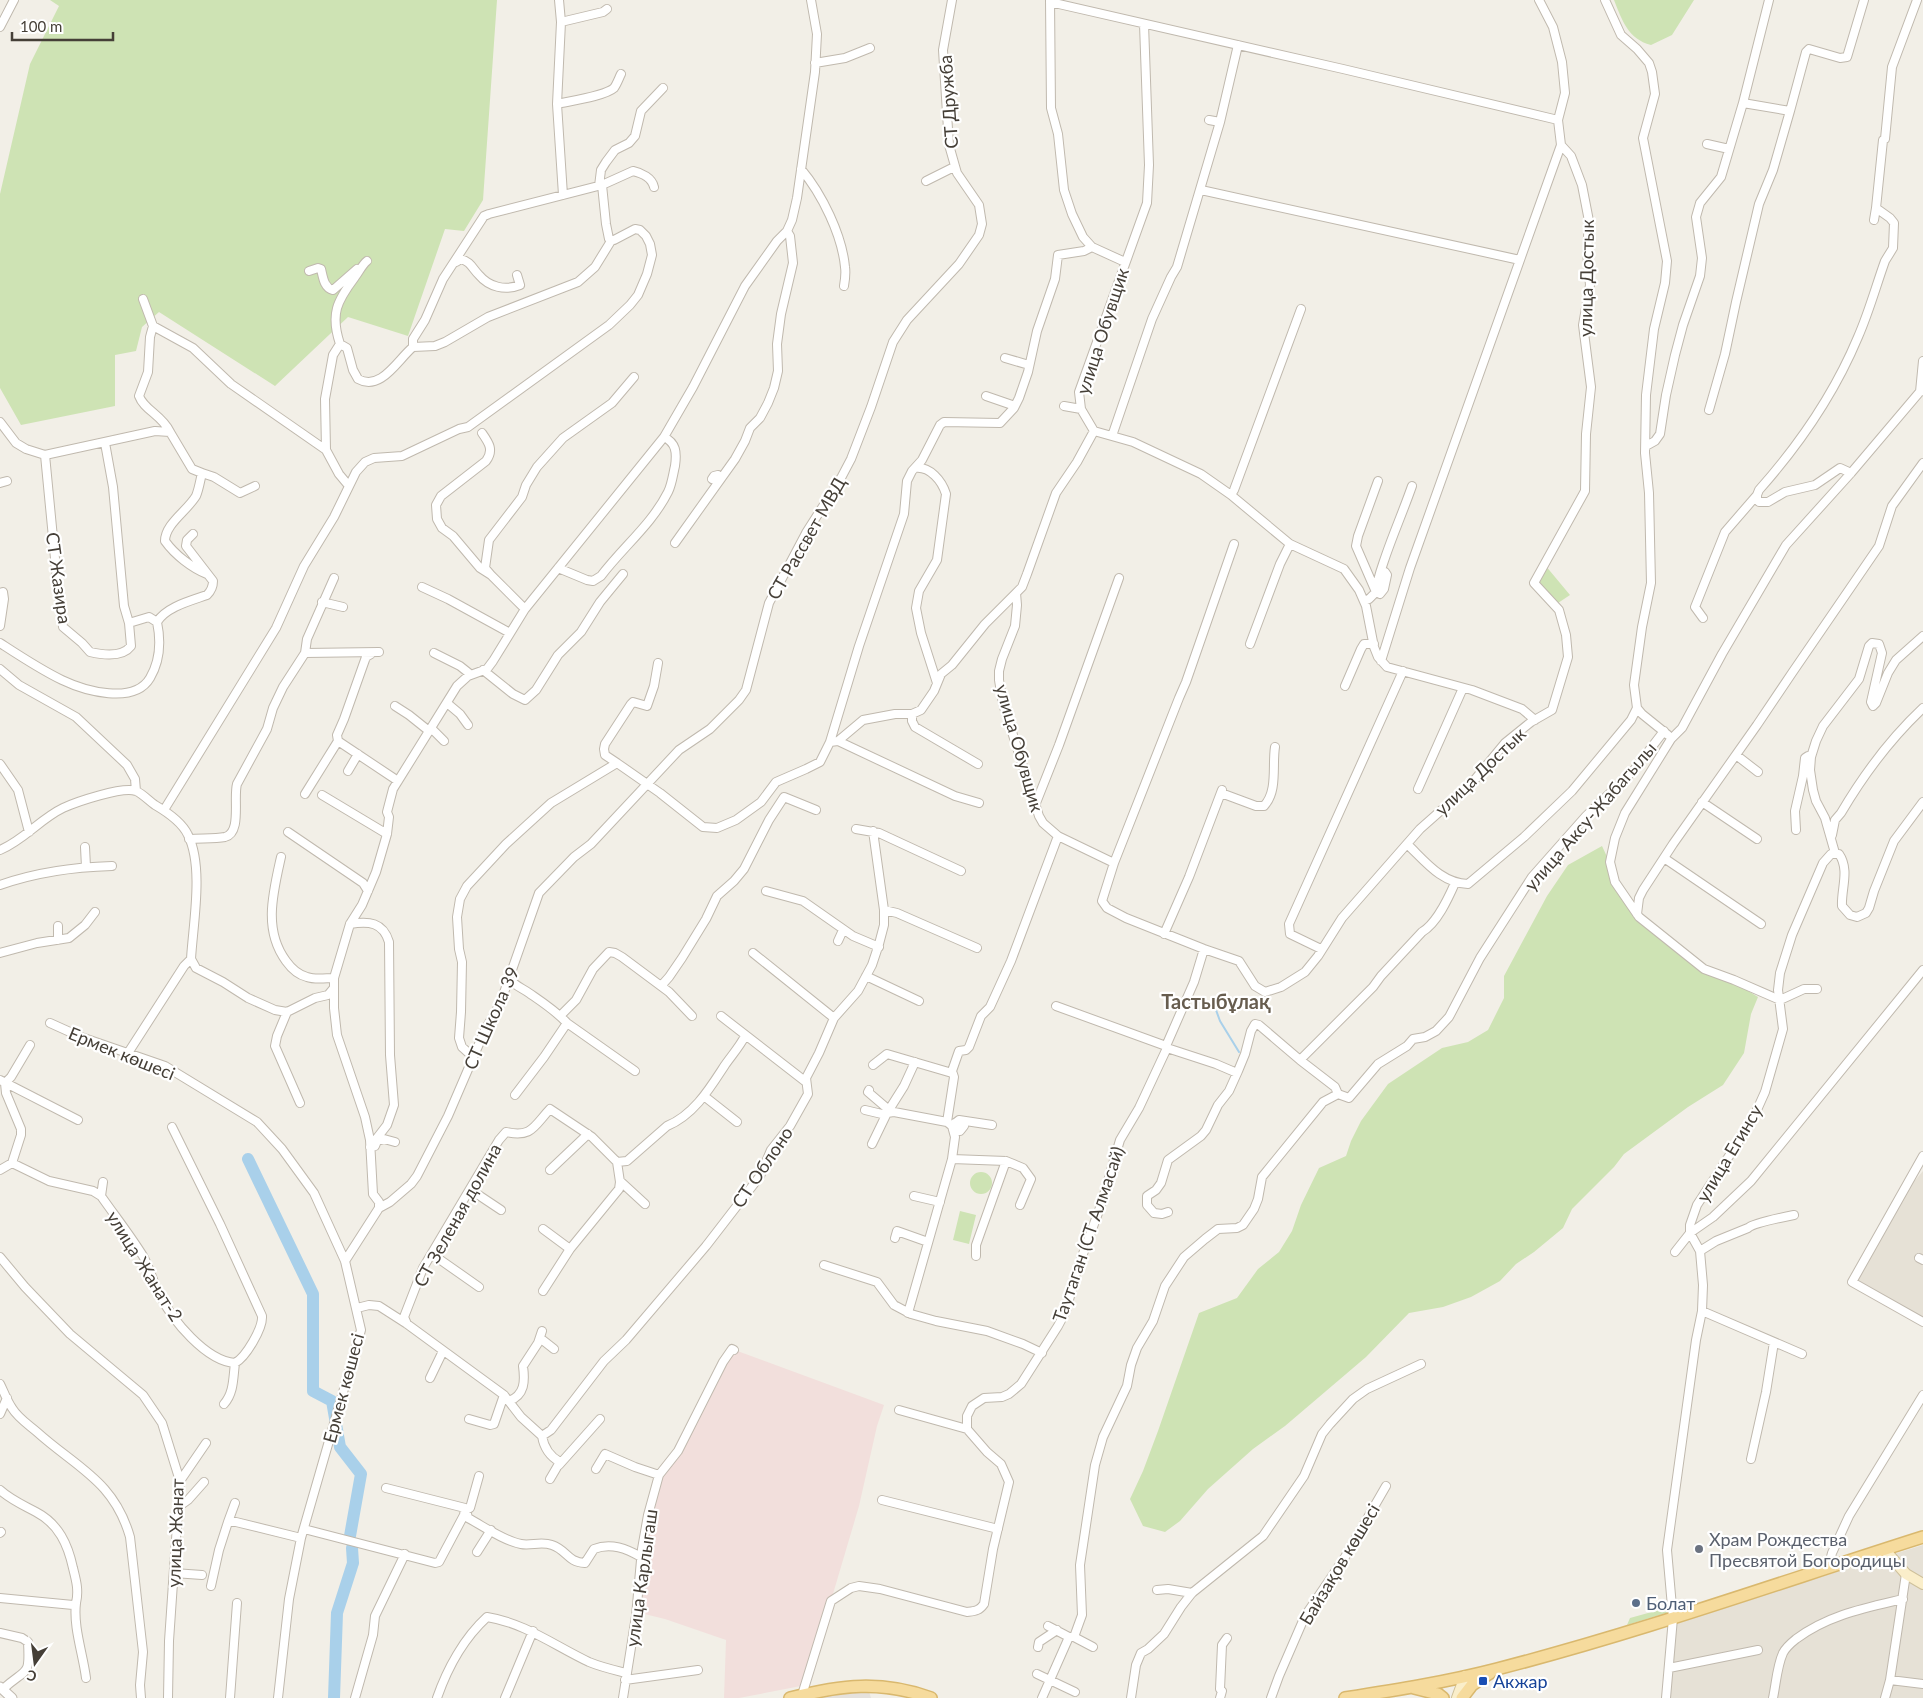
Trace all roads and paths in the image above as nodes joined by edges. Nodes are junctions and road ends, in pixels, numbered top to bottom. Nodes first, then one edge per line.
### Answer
1 (14, 0) edge
2 (559, 0) edge
3 (811, 0) edge
4 (952, 0) edge
5 (1539, 0) edge
6 (1605, 0) edge
7 (1769, 0) edge
8 (1864, 0) edge
9 (1917, 0) edge
10 (1050, 1) edge
11 (607, 9) dead end
12 (561, 22) junction
13 (1144, 24) junction
14 (0, 27) edge
15 (1238, 45) junction
16 (870, 48) dead end
17 (815, 63) junction
18 (621, 74) dead end
19 (662, 88) dead end
20 (1743, 103) junction
21 (557, 104) junction
22 (1790, 111) junction
23 (1209, 120) dead end
24 (1558, 120) junction
25 (1220, 122) junction
26 (1707, 144) dead end
27 (1562, 145) junction
28 (1729, 149) junction
29 (954, 167) junction
30 (801, 169) junction
31 (926, 181) dead end
32 (601, 185) junction
33 (654, 187) dead end
34 (1201, 190) junction
35 (563, 195) junction
36 (1876, 208) junction
37 (1874, 220) dead end
38 (787, 231) junction
39 (611, 241) junction
40 (1092, 247) junction
41 (1520, 260) junction
42 (456, 262) junction
43 (1125, 262) junction
44 (309, 271) dead end
45 (517, 275) dead end
46 (844, 286) dead end
47 (143, 300) dead end
48 (1301, 309) dead end
49 (908, 320) joint
50 (153, 326) junction
51 (340, 344) junction
52 (413, 346) junction
53 (1004, 358) dead end
54 (1923, 361) edge
55 (1030, 366) junction
56 (634, 377) dead end
57 (1921, 390) edge
58 (986, 396) dead end
59 (1015, 406) junction
60 (1064, 406) dead end
61 (1081, 409) junction
62 (1709, 410) dead end
63 (0, 422) edge
64 (166, 423) junction
65 (161, 431) junction
66 (1094, 431) junction
67 (170, 432) junction
68 (482, 433) dead end
69 (664, 436) junction
70 (1112, 436) junction
71 (105, 444) junction
72 (1646, 446) junction
73 (326, 450) junction
74 (45, 455) junction
75 (1923, 462) edge
76 (915, 468) junction
77 (202, 473) junction
78 (1851, 473) junction
79 (722, 478) junction
80 (712, 479) dead end
81 (1378, 481) dead end
82 (255, 486) dead end
83 (349, 486) junction
84 (1412, 486) dead end
85 (1231, 495) junction
86 (1756, 495) junction
87 (1762, 502) junction
88 (1749, 506) junction
89 (193, 534) dead end
90 (675, 543) dead end
91 (1234, 544) dead end
92 (1290, 544) junction
93 (558, 568) junction
94 (208, 574) junction
95 (623, 574) dead end
96 (492, 576) junction
97 (334, 578) dead end
98 (1119, 578) dead end
99 (422, 587) dead end
100 (1376, 592) junction
101 (0, 593) edge
102 (1016, 594) junction
103 (1364, 601) junction
104 (322, 602) junction
105 (343, 606) dead end
106 (525, 609) junction
107 (1703, 618) dead end
108 (157, 622) junction
109 (129, 623) junction
110 (0, 626) edge
111 (510, 633) junction
112 (1923, 636) edge
113 (0, 643) edge
114 (1250, 644) dead end
115 (1374, 644) junction
116 (305, 653) junction
117 (434, 653) dead end
118 (1381, 660) junction
119 (658, 664) dead end
120 (0, 669) edge
121 (483, 670) junction
122 (1403, 671) junction
123 (470, 674) junction
124 (937, 682) junction
125 (1346, 686) dead end
126 (1463, 688) junction
127 (447, 702) junction
128 (395, 706) dead end
129 (1923, 708) edge
130 (1640, 711) junction
131 (912, 714) junction
132 (1535, 720) junction
133 (468, 725) dead end
134 (430, 730) junction
135 (1664, 731) junction
136 (1672, 738) junction
137 (338, 740) junction
138 (444, 741) dead end
139 (834, 742) junction
140 (1274, 747) dead end
141 (358, 754) junction
142 (1736, 755) junction
143 (1811, 757) junction
144 (618, 763) junction
145 (0, 764) edge
146 (978, 764) dead end
147 (348, 770) dead end
148 (1758, 772) dead end
149 (398, 781) junction
150 (647, 784) junction
151 (1418, 789) dead end
152 (136, 791) junction
153 (305, 794) dead end
154 (322, 795) dead end
155 (1702, 802) junction
156 (1923, 802) edge
157 (979, 803) dead end
158 (1036, 803) junction
159 (164, 810) junction
160 (816, 810) dead end
161 (1834, 820) junction
162 (1826, 822) junction
163 (856, 828) dead end
164 (1796, 830) dead end
165 (873, 831) junction
166 (29, 832) junction
167 (288, 832) dead end
168 (387, 834) junction
169 (1058, 836) junction
170 (190, 839) junction
171 (1757, 839) dead end
172 (1407, 844) junction
173 (85, 847) dead end
174 (0, 850) edge
175 (1834, 850) junction
176 (281, 857) dead end
177 (1664, 858) junction
178 (1114, 863) junction
179 (86, 866) junction
180 (112, 866) dead end
181 (961, 871) dead end
182 (1455, 883) junction
183 (0, 885) edge
184 (368, 891) junction
185 (766, 891) dead end
186 (884, 910) junction
187 (95, 912) dead end
188 (1637, 914) junction
189 (350, 924) junction
190 (1761, 924) dead end
191 (58, 926) dead end
192 (843, 930) junction
193 (1164, 934) junction
194 (58, 940) junction
195 (838, 941) dead end
196 (879, 947) junction
197 (977, 948) dead end
198 (1204, 949) junction
199 (1321, 949) junction
200 (0, 953) edge
201 (753, 953) dead end
202 (191, 959) junction
203 (1923, 970) edge
204 (866, 976) junction
205 (334, 978) junction
206 (510, 979) junction
207 (661, 986) junction
208 (333, 989) junction
209 (1817, 990) dead end
210 (1780, 1000) junction
211 (919, 1001) dead end
212 (1056, 1006) dead end
213 (287, 1012) junction
214 (560, 1016) junction
215 (692, 1016) dead end
216 (721, 1016) dead end
217 (834, 1018) junction
218 (50, 1023) dead end
219 (567, 1023) junction
220 (745, 1036) junction
221 (30, 1045) dead end
222 (1166, 1047) junction
223 (128, 1053) junction
224 (473, 1057) junction
225 (1300, 1060) junction
226 (915, 1062) junction
227 (873, 1065) dead end
228 (635, 1071) dead end
229 (952, 1073) junction
230 (1237, 1073) junction
231 (3, 1081) edge
232 (806, 1082) junction
233 (869, 1090) dead end
234 (1338, 1094) junction
235 (515, 1095) dead end
236 (704, 1096) junction
237 (300, 1103) dead end
238 (865, 1110) dead end
239 (887, 1113) junction
240 (78, 1120) dead end
241 (737, 1122) dead end
242 (976, 1122) junction
243 (992, 1125) dead end
244 (951, 1126) junction
245 (172, 1127) dead end
246 (588, 1134) junction
247 (395, 1142) dead end
248 (872, 1144) dead end
249 (370, 1150) junction
250 (1923, 1156) edge
251 (952, 1159) junction
252 (1006, 1161) junction
253 (617, 1162) junction
254 (12, 1164) junction
255 (0, 1170) edge
256 (550, 1170) dead end
257 (620, 1181) junction
258 (102, 1182) dead end
259 (471, 1188) junction
260 (101, 1196) junction
261 (914, 1196) dead end
262 (940, 1202) junction
263 (644, 1204) dead end
264 (1020, 1205) dead end
265 (379, 1208) junction
266 (501, 1210) dead end
267 (1168, 1212) dead end
268 (1794, 1215) dead end
269 (543, 1229) dead end
270 (894, 1232) dead end
271 (1690, 1233) junction
272 (928, 1242) junction
273 (570, 1250) junction
274 (1700, 1251) junction
275 (1675, 1252) dead end
276 (432, 1254) junction
277 (976, 1256) dead end
278 (0, 1257) edge
279 (345, 1261) junction
280 (824, 1265) dead end
281 (479, 1287) dead end
282 (543, 1291) dead end
283 (357, 1308) junction
284 (1702, 1311) junction
285 (908, 1313) junction
286 (1923, 1322) edge
287 (406, 1324) junction
288 (1774, 1342) junction
289 (554, 1349) dead end
290 (443, 1350) junction
291 (734, 1350) dead end
292 (1042, 1353) junction
293 (1802, 1354) dead end
294 (235, 1363) junction
295 (1421, 1364) dead end
296 (430, 1378) dead end
297 (0, 1384) edge
298 (1923, 1395) edge
299 (7, 1398) junction
300 (506, 1398) junction
301 (224, 1404) dead end
302 (900, 1410) dead end
303 (0, 1414) edge
304 (469, 1419) dead end
305 (600, 1419) dead end
306 (967, 1429) junction
307 (542, 1436) junction
308 (206, 1443) dead end
309 (1751, 1459) dead end
310 (560, 1462) junction
311 (596, 1469) dead end
312 (659, 1475) junction
313 (479, 1476) dead end
314 (550, 1479) dead end
315 (180, 1480) junction
316 (204, 1482) dead end
317 (1386, 1486) dead end
318 (386, 1488) dead end
319 (0, 1490) edge
320 (882, 1500) dead end
321 (235, 1502) dead end
322 (178, 1507) junction
323 (466, 1510) junction
324 (228, 1522) junction
325 (304, 1529) junction
326 (998, 1529) junction
327 (491, 1530) junction
328 (1923, 1537) edge
329 (301, 1538) junction
330 (1884, 1550) junction
331 (477, 1552) dead end
332 (405, 1554) junction
333 (641, 1557) junction
334 (1828, 1568) junction
335 (174, 1573) junction
336 (1906, 1574) junction
337 (202, 1575) dead end
338 (1923, 1584) edge
339 (211, 1586) dead end
340 (1157, 1590) dead end
341 (1192, 1593) junction
342 (0, 1598) edge
343 (1903, 1600) junction
344 (237, 1603) dead end
345 (75, 1606) junction
346 (1673, 1618) junction
347 (1048, 1626) dead end
348 (1056, 1630) junction
349 (533, 1631) junction
350 (0, 1633) edge
351 (1071, 1637) junction
352 (1227, 1638) dead end
353 (1038, 1647) dead end
354 (1092, 1647) dead end
355 (1758, 1650) dead end
356 (1668, 1668) junction
357 (1496, 1669) junction
358 (698, 1670) dead end
359 (1038, 1674) dead end
360 (1466, 1676) junction
361 (626, 1677) junction
362 (86, 1678) dead end
363 (24, 1679) dead end
364 (1050, 1680) junction
365 (1890, 1680) junction
366 (14, 1681) junction
367 (1923, 1684) edge
368 (1410, 1687) junction
369 (2, 1688) edge
370 (1074, 1692) dead end
371 (802, 1695) junction
372 (12, 1698) edge
373 (141, 1698) edge
374 (168, 1698) edge
375 (230, 1698) edge
376 (278, 1698) edge
377 (355, 1698) edge
378 (436, 1698) edge
379 (505, 1698) edge
380 (623, 1698) edge
381 (790, 1698) edge
382 (931, 1698) edge
383 (1042, 1698) edge
384 (1131, 1698) edge
385 (1220, 1698) edge
386 (1272, 1698) edge
387 (1345, 1698) edge
388 (1443, 1698) edge
389 (1457, 1698) edge
390 (1462, 1698) edge
391 (1666, 1698) edge
392 (1773, 1698) edge
393 (1885, 1698) edge

1 - 14 street
2 - 12 street
3 - 17 street
4 - 29 street, СТ Дружба
5 - 24 street
6 - 72 street
7 - 20 street
8 - 22 street
9 - 36 street
10 - 13 street
10 - 40 street
11 - 12 street
12 - 21 street
13 - 15 street
13 - 43 street, улица Обувщик
15 - 24 street
15 - 25 street
16 - 17 street
17 - 30 street
18 - 21 street
19 - 32 street
20 - 22 street
20 - 28 street
21 - 35 street
22 - 62 street
23 - 25 street
24 - 27 street
25 - 34 street
26 - 28 street
27 - 41 street
27 - 132 street, улица Достык
28 - 72 street
29 - 31 street
29 - 49 street, СТ Дружба
30 - 38 street
30 - 46 street
32 - 33 street
32 - 35 street
32 - 39 street
34 - 41 street
34 - 70 street
35 - 42 street
36 - 37 street
36 - 86 street
38 - 69 street
38 - 79 street
39 - 52 street
39 - 83 street
40 - 43 street
40 - 55 street
41 - 118 street
42 - 45 street
42 - 52 street
43 - 61 street, улица Обувщик
44 - 51 street
47 - 50 street
48 - 85 street
49 - 150 street, СТ Рассвет МВД
50 - 64 street
50 - 73 street
51 - 52 street
51 - 73 street
53 - 55 street
54 - 57 street
55 - 59 street
56 - 96 street
57 - 78 street
58 - 59 street
59 - 76 street
60 - 61 street
61 - 66 street, улица Обувщик
63 - 74 street
64 - 65 street
64 - 67 street
65 - 67 street
65 - 71 street
66 - 70 street
66 - 102 street, улица Обувщик
67 - 77 street
68 - 96 street
69 - 93 street
69 - 93 street
70 - 85 street
71 - 74 street
71 - 109 street
72 - 130 street
73 - 83 street
74 - 109 street, СТ Жазира
75 - 142 street
76 - 124 street
76 - 139 street
77 - 82 street
77 - 94 street
78 - 87 street
78 - 136 street
79 - 80 street
79 - 90 street
81 - 100 street
83 - 159 street
84 - 100 street
85 - 92 street
86 - 87 street
86 - 88 street
87 - 88 street
88 - 107 street
89 - 94 street
91 - 178 street
92 - 103 street
92 - 114 street
93 - 106 street
94 - 108 street
95 - 121 street
96 - 106 street
97 - 104 street
98 - 158 street
99 - 111 street
100 - 103 street
101 - 110 street
102 - 124 street
102 - 158 street, улица Обувщик
103 - 115 street
104 - 105 street
104 - 116 street
106 - 111 street
108 - 109 street
108 - 113 street
111 - 121 street
112 - 143 street
115 - 118 street
115 - 125 street
116 - 137 street
116 - 170 street
117 - 123 street
118 - 122 street
119 - 144 street
120 - 152 street
121 - 123 street
122 - 126 street
122 - 199 street
123 - 127 street
124 - 131 street
126 - 132 street
126 - 151 street
127 - 133 street
127 - 134 street
128 - 134 street
129 - 161 street
130 - 135 street
130 - 182 street
131 - 139 street
131 - 146 street
132 - 172 street, улица Достык
134 - 138 street
134 - 149 street
135 - 136 street
135 - 234 street, улица Аксу-Жабагылы
136 - 188 street
137 - 141 street
137 - 153 street
139 - 150 street
139 - 157 street
140 - 193 street
141 - 147 street
141 - 149 street
142 - 148 street
142 - 155 street
143 - 162 street
143 - 164 street
144 - 150 street
144 - 224 street
145 - 166 street
149 - 168 street
150 - 206 street, СТ Школа 39
152 - 159 street
152 - 166 street
154 - 168 street
155 - 171 street
155 - 177 street
156 - 175 street
158 - 169 street, улица Обувщик
159 - 170 street
160 - 207 street
161 - 162 street
161 - 175 street
162 - 175 street
163 - 165 street
165 - 181 street
165 - 186 street, СТ Облоно
166 - 174 street
167 - 184 street
168 - 184 street
169 - 178 street, улица Обувщик
169 - 229 street
170 - 202 street
172 - 182 street
172 - 199 street, улица Достык
173 - 179 street
175 - 210 street, улица Егинсу
176 - 205 street
177 - 188 street
177 - 190 street
178 - 193 street
179 - 180 street
179 - 183 street
182 - 225 street
184 - 189 street
185 - 192 street
186 - 196 street, СТ Облоно
186 - 197 street
187 - 194 street
188 - 210 street
189 - 205 street
189 - 249 street
191 - 194 street
192 - 195 street
192 - 196 street
193 - 198 street
194 - 200 street
196 - 204 street, СТ Облоно
198 - 199 street, улица Достык
198 - 222 street, Таутаган (СТ Алмасай)
201 - 217 street
202 - 213 street
202 - 223 street
203 - 271 street
204 - 211 street
204 - 217 street, СТ Облоно
205 - 208 street
206 - 214 street
206 - 224 street, СТ Школа 39
207 - 214 street
207 - 215 street
208 - 213 street
208 - 249 street
209 - 210 street
210 - 271 street, улица Егинсу
212 - 222 street
213 - 237 street
214 - 219 street
216 - 220 street
217 - 232 street, СТ Облоно
218 - 223 street, Ермек көшесі
219 - 228 street
219 - 235 street
220 - 232 street
220 - 236 street
221 - 231 street
222 - 230 street
222 - 292 street, Таутаган (СТ Алмасай)
223 - 279 street, Ермек көшесі
224 - 265 street, СТ Школа 39
225 - 230 street
225 - 234 street
226 - 227 street
226 - 229 street
226 - 239 street
229 - 244 street
230 - 267 street
231 - 240 street
231 - 254 street
232 - 307 street, СТ Облоно
233 - 239 street
234 - 351 street, улица Аксу-Жабагылы
236 - 241 street
236 - 253 street
238 - 239 street
239 - 244 street
239 - 248 street
242 - 243 street
242 - 244 street
242 - 244 street
244 - 251 street
245 - 294 street
246 - 253 street, СТ Зеленая долина
246 - 256 street
246 - 259 street, СТ Зеленая долина
247 - 249 street
249 - 265 street
250 - 286 street
251 - 252 street
251 - 262 street
252 - 264 street
252 - 277 street
253 - 257 street
254 - 255 street
254 - 260 street, улица Жанат-2
257 - 263 street
257 - 273 street
258 - 260 street
259 - 266 street
259 - 276 street, СТ Зеленая долина
260 - 294 street, улица Жанат-2
261 - 262 street
262 - 272 street
265 - 279 street, СТ Школа 39
268 - 274 street
269 - 273 street
270 - 272 street
271 - 274 street
271 - 275 street
272 - 285 street
273 - 282 street
274 - 284 street
276 - 281 street
276 - 287 street, СТ Зеленая долина
278 - 315 street, улица Жанат
279 - 283 street, Ермек көшесі
280 - 285 street
283 - 287 street
283 - 325 street, Ермек көшесі
284 - 288 street
284 - 346 street
285 - 292 street
287 - 290 street
288 - 293 street
288 - 309 street
289 - 300 street
290 - 296 street
290 - 300 street
291 - 312 street, улица Карлыгаш
292 - 306 street, Таутаган (СТ Алмасай)
294 - 301 street
295 - 341 street
297 - 299 street
298 - 334 street
299 - 303 street
299 - 373 street
300 - 304 street
300 - 307 street
302 - 306 street
305 - 310 street
306 - 326 street
307 - 310 street
308 - 315 street
310 - 314 street
311 - 312 street
312 - 333 street, улица Карлыгаш
313 - 323 street
315 - 322 street, улица Жанат
316 - 322 street
317 - 386 street, Байзақов көшесі
318 - 323 street
319 - 345 street
320 - 326 street
321 - 324 street
322 - 335 street, улица Жанат
323 - 327 street
323 - 332 street
324 - 329 street
324 - 339 street
325 - 329 street, Ермек көшесі
325 - 332 street
326 - 371 street
327 - 331 street
327 - 333 street
328 - 330 main road
329 - 376 street, Ермек көшесі
330 - 334 main road
330 - 336 main road
332 - 377 street
333 - 361 street, улица Карлыгаш
334 - 346 main road
335 - 337 street
335 - 374 street, улица Жанат
336 - 338 main road
336 - 343 street
340 - 341 street
341 - 384 street
342 - 345 street
343 - 365 street
343 - 392 street
344 - 375 street
345 - 362 street
346 - 356 street
346 - 357 main road
347 - 348 street
348 - 351 street
348 - 353 street
349 - 361 street
349 - 378 street
349 - 379 street
350 - 366 street
351 - 354 street
351 - 364 street, улица Аксу-Жабагылы
352 - 385 street
355 - 356 street
356 - 391 street
357 - 360 main road
357 - 390 main road
358 - 361 street
359 - 364 street
360 - 368 main road
360 - 389 main road
361 - 380 street, улица Карлыгаш
363 - 366 street
364 - 370 street
364 - 383 street, улица Аксу-Жабагылы
365 - 367 street
365 - 393 street
366 - 369 street
368 - 387 main road
368 - 388 main road
369 - 372 street
371 - 381 main road
371 - 382 main road

